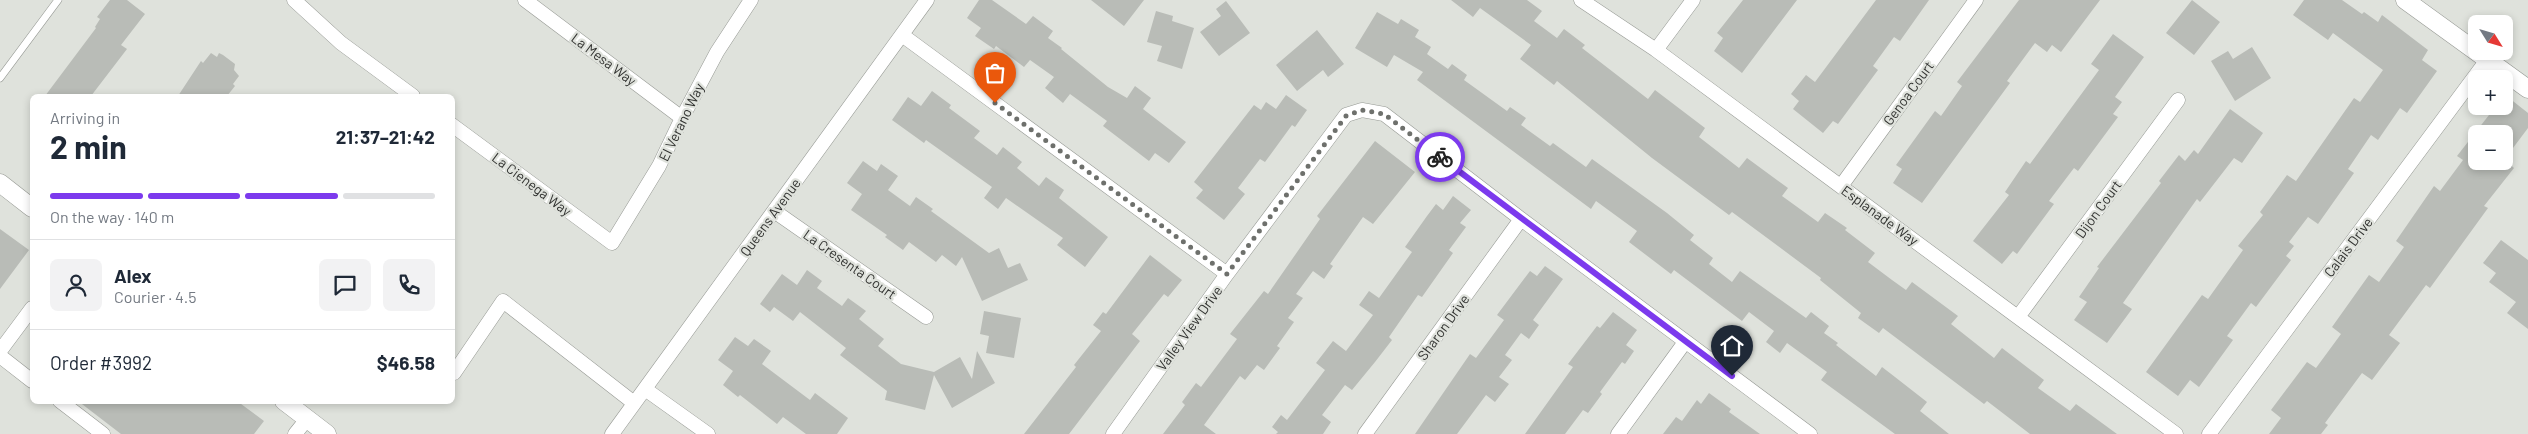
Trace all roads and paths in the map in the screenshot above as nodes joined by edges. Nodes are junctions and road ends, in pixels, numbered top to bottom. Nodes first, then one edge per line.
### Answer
1 (58, 0) edge
2 (294, 0) edge
3 (526, 0) edge
4 (751, 0) edge
5 (927, 0) edge
6 (1581, 0) edge
7 (1693, 0) edge
8 (1976, 0) edge
9 (2405, 0) edge
10 (902, 35) junction
11 (2468, 46) edge
12 (1656, 50) junction
13 (2487, 60) joint
14 (0, 78) edge
15 (2528, 89) edge
16 (410, 94) edge
17 (2178, 100) dead end
18 (682, 118) junction
19 (455, 127) edge
20 (0, 183) edge
21 (1841, 186) junction
22 (30, 206) edge
23 (774, 211) junction
24 (1521, 220) junction
25 (612, 243) joint
26 (1227, 274) junction
27 (30, 311) edge
28 (926, 317) dead end
29 (2018, 317) junction
30 (1685, 342) junction
31 (0, 352) edge
32 (0, 356) edge
33 (455, 372) edge
34 (30, 378) edge
35 (645, 389) junction
36 (634, 403) junction
37 (64, 404) edge
38 (288, 404) edge
39 (307, 419) junction
40 (103, 434) edge
41 (295, 434) edge
42 (327, 434) edge
43 (612, 434) edge
44 (708, 434) edge
45 (1113, 434) edge
46 (1364, 434) edge
47 (1618, 434) edge
48 (1810, 434) edge
49 (2176, 434) edge
50 (2209, 434) edge

1 - 14 lane
2 - 16 street
3 - 18 street, La Mesa Way
4 - 18 street, El Verano Way
5 - 10 street, Queens Avenue
6 - 12 street, Esplanade Way
7 - 12 street
8 - 21 street, Genoa Court
9 - 11 street
10 - 23 street, Queens Avenue
10 - 26 street
12 - 21 street, Esplanade Way
13 - 15 street
13 - 50 street, Calais Drive
17 - 29 street, Dijon Court
18 - 25 street, El Verano Way
19 - 25 street, La Cienega Way
20 - 22 street
21 - 29 street, Esplanade Way
23 - 28 street, La Cresenta Court
23 - 35 street, Queens Avenue
24 - 26 street, Valley View Drive
24 - 30 street
24 - 46 street, Sharon Drive
26 - 45 street, Valley View Drive
27 - 31 street
29 - 49 street, Esplanade Way
30 - 47 street
30 - 48 street
32 - 34 street
33 - 36 street
35 - 36 street, Queens Avenue
35 - 44 street
36 - 43 street, Queens Avenue
37 - 40 street
38 - 39 street
39 - 41 street
39 - 42 street

